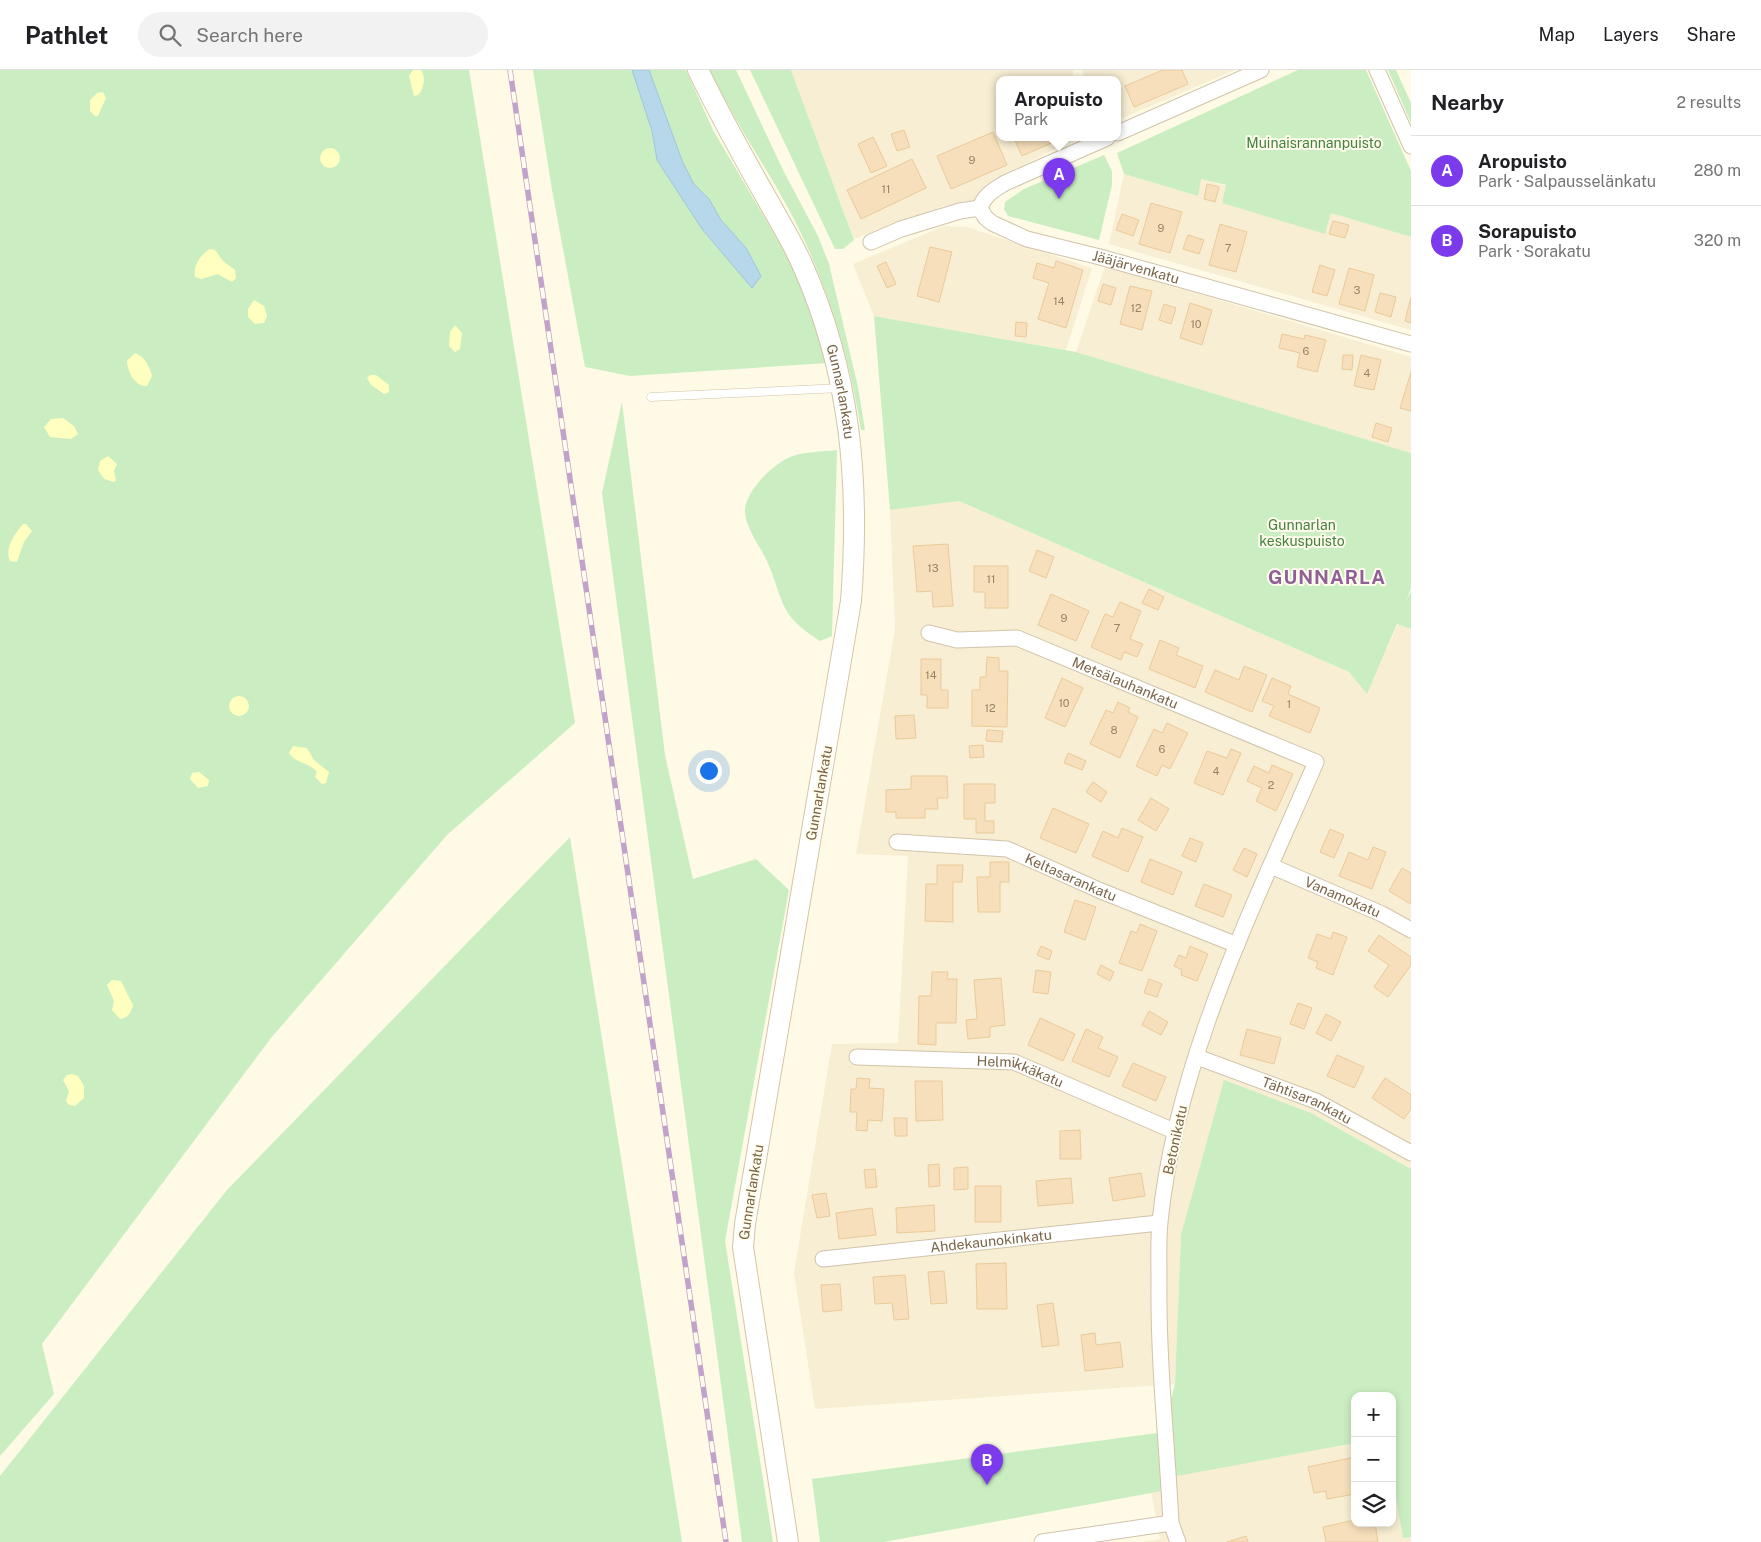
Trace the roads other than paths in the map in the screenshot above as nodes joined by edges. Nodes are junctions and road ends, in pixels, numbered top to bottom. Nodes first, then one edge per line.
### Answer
1 (698, 70) edge
2 (1260, 70) edge
3 (1377, 70) edge
4 (1121, 132) edge
5 (1100, 141) edge
6 (1411, 146) edge
7 (980, 208) junction
8 (871, 242) dead end
9 (1411, 344) edge
10 (844, 388) junction
11 (651, 397) dead end
12 (930, 633) dead end
13 (1316, 762) joint
14 (897, 842) dead end
15 (1271, 866) junction
16 (1411, 930) edge
17 (1237, 945) junction
18 (857, 1057) dead end
19 (1197, 1057) junction
20 (1174, 1130) junction
21 (1411, 1153) edge
22 (1160, 1223) junction
23 (823, 1259) dead end
24 (1171, 1523) junction
25 (788, 1542) edge
26 (1042, 1542) edge
27 (1178, 1542) edge

1 - 10 street, Gunnarlankatu
2 - 4 street
3 - 6 street
5 - 7 street
7 - 8 street
7 - 9 street, Jääjärvenkatu
10 - 11 lane
10 - 25 street, Gunnarlankatu
12 - 13 street, Metsälauhankatu
13 - 15 street, Betonikatu
14 - 17 street, Keltasarankatu
15 - 16 street, Vanamokatu
15 - 17 street, Betonikatu
17 - 19 street, Betonikatu
18 - 20 street, Helmikkäkatu
19 - 20 street, Betonikatu
19 - 21 street, Tähtisarankatu
20 - 22 street, Betonikatu
22 - 23 street, Ahdekaunokinkatu
22 - 24 street, Betonikatu
24 - 26 street
24 - 27 street, Betonikatu

